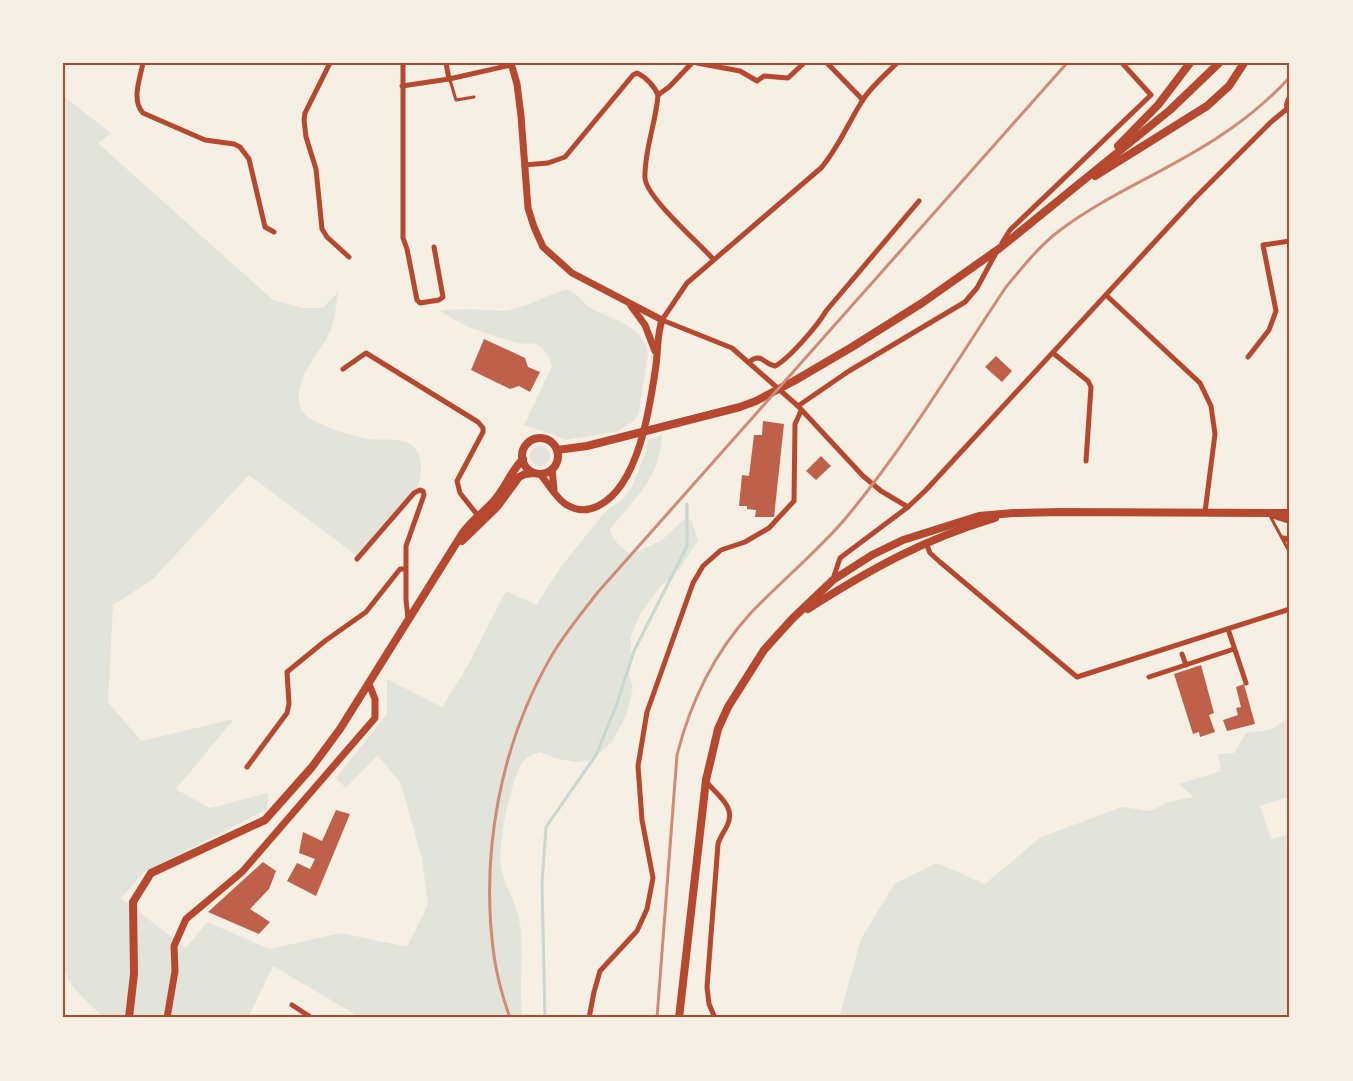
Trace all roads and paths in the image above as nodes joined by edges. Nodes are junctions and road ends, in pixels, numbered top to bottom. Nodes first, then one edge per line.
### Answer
1 (143, 63) edge
2 (330, 63) edge
3 (403, 63) edge
4 (446, 63) edge
5 (692, 63) edge
6 (697, 63) edge
7 (804, 63) edge
8 (827, 63) edge
9 (897, 63) edge
10 (1122, 63) edge
11 (1190, 63) edge
12 (1219, 63) edge
13 (1244, 63) edge
14 (511, 64) edge
15 (449, 79) junction
16 (402, 86) junction
17 (658, 95) junction
18 (474, 97) dead end
19 (863, 100) junction
20 (1289, 106) edge
21 (524, 165) junction
22 (1084, 181) junction
23 (919, 201) dead end
24 (274, 232) dead end
25 (1290, 241) edge
26 (434, 247) dead end
27 (349, 257) dead end
28 (713, 259) junction
29 (1106, 295) junction
30 (630, 303) junction
31 (662, 320) junction
32 (1053, 353) junction
33 (1248, 357) dead end
34 (657, 358) junction
35 (748, 362) junction
36 (344, 369) dead end
37 (800, 409) junction
38 (587, 446) junction
39 (557, 450) junction
40 (523, 459) junction
41 (558, 460) junction
42 (1086, 461) dead end
43 (552, 470) junction
44 (537, 473) junction
45 (554, 489) junction
46 (908, 507) junction
47 (1205, 512) junction
48 (1013, 513) junction
49 (1268, 513) junction
50 (1290, 513) edge
51 (479, 518) junction
52 (1290, 520) edge
53 (942, 526) junction
54 (1281, 536) junction
55 (1290, 538) edge
56 (926, 543) junction
57 (1290, 543) edge
58 (1290, 553) edge
59 (357, 559) dead end
60 (405, 569) junction
61 (833, 580) junction
62 (1290, 609) edge
63 (408, 618) junction
64 (792, 619) junction
65 (1228, 629) junction
66 (1234, 649) junction
67 (1182, 654) dead end
68 (1186, 665) junction
69 (1149, 677) dead end
70 (1246, 683) dead end
71 (369, 684) junction
72 (248, 767) dead end
73 (706, 780) junction
74 (292, 1005) dead end
75 (129, 1018) edge
76 (167, 1018) edge
77 (312, 1018) edge
78 (589, 1018) edge
79 (679, 1018) edge
80 (715, 1018) edge

1 - 24 street
2 - 27 street
3 - 16 street
4 - 15 street
5 - 17 street
6 - 7 street
8 - 19 street
9 - 19 street
10 - 37 street
11 - 22 main road
12 - 22 main road
13 - 22 main road
14 - 15 street
14 - 21 street
15 - 16 street
15 - 18 lane
16 - 26 street
17 - 21 street
17 - 28 street
19 - 28 street
20 - 29 street
21 - 30 street
22 - 38 main road
23 - 35 street
25 - 33 street
28 - 31 street
29 - 32 street
29 - 47 street
30 - 31 street
30 - 34 street
31 - 34 street
31 - 35 street
32 - 42 street
32 - 46 street
34 - 45 street
35 - 37 street
36 - 51 street
37 - 46 street
37 - 78 street
38 - 39 main road
38 - 41 main road
39 - 40 main road
39 - 41 main road
40 - 44 main road
40 - 51 main road
41 - 43 main road
43 - 44 main road
43 - 45 street
44 - 45 street
44 - 51 main road
46 - 61 street
47 - 48 main road
47 - 49 main road
48 - 53 main road
48 - 56 main road
49 - 50 main road
49 - 52 main road
49 - 54 lane
51 - 63 main road
53 - 56 main road
53 - 61 main road
54 - 55 lane
54 - 57 lane
54 - 58 lane
56 - 64 main road
56 - 65 street
59 - 60 street
60 - 63 street
60 - 72 street
61 - 64 main road
62 - 65 street
63 - 71 main road
64 - 73 main road
65 - 66 street
66 - 68 street
66 - 70 street
67 - 68 street
68 - 69 street
71 - 75 main road
71 - 76 street
73 - 79 main road
73 - 80 street
74 - 77 street

